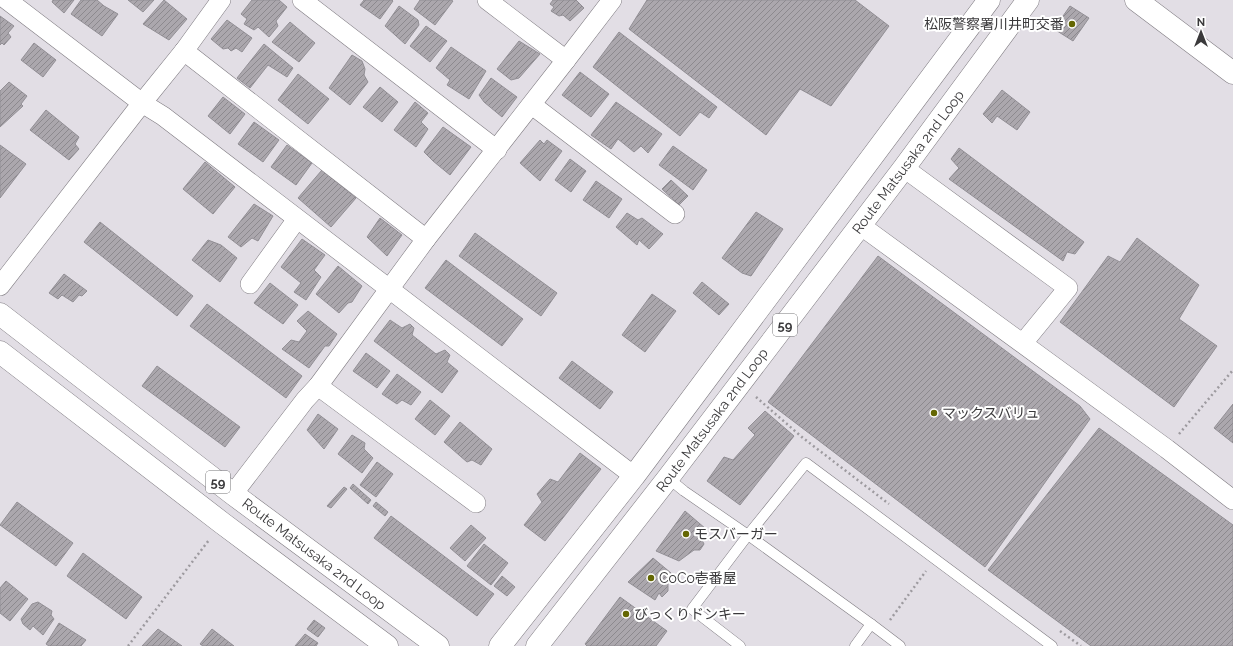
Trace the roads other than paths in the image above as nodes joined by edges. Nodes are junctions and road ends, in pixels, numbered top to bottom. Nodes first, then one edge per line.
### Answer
1 (7, 0) edge
2 (302, 0) edge
3 (488, 0) edge
4 (612, 0) edge
5 (989, 0) edge
6 (1028, 0) edge
7 (1136, 0) edge
8 (212, 3) edge
9 (184, 51) junction
10 (566, 60) junction
11 (1233, 73) edge
12 (142, 103) junction
13 (532, 105) junction
14 (497, 150) junction
15 (904, 168) junction
16 (675, 214) dead end
17 (297, 219) junction
18 (860, 225) junction
19 (426, 239) junction
20 (250, 284) dead end
21 (0, 286) edge
22 (389, 290) junction
23 (0, 314) edge
24 (1023, 343) junction
25 (0, 352) edge
26 (318, 386) junction
27 (634, 476) junction
28 (668, 478) junction
29 (233, 494) junction
30 (1233, 500) edge
31 (476, 503) dead end
32 (748, 535) junction
33 (871, 624) junction
34 (387, 646) edge
35 (438, 646) edge
36 (500, 646) edge
37 (537, 646) edge
38 (740, 646) edge
39 (855, 646) edge
40 (900, 646) edge
41 (1052, 646) edge

1 - 12 street
2 - 14 street
3 - 10 street
4 - 10 street
5 - 27 main road, Route Matsusaka 2nd Loop / 59
6 - 15 main road, Route Matsusaka 2nd Loop / 59
7 - 11 main road
8 - 9 street
9 - 12 street
9 - 19 street
10 - 13 street
12 - 17 street
12 - 21 street
13 - 14 street
13 - 16 street
14 - 19 street
15 - 18 main road, Route Matsusaka 2nd Loop / 59
15 - 24 street
17 - 20 street
17 - 22 street
18 - 24 street
18 - 28 main road, Route Matsusaka 2nd Loop / 59
19 - 22 street
22 - 26 street
22 - 27 street
23 - 29 main road, Route Matsusaka 2nd Loop / 59
24 - 30 street
25 - 34 main road, 59
26 - 29 street
26 - 31 street
27 - 36 main road, Route Matsusaka 2nd Loop / 59
28 - 32 lane
28 - 37 main road, Route Matsusaka 2nd Loop / 59
29 - 35 main road, Route Matsusaka 2nd Loop / 59
32 - 33 lane
32 - 38 lane
32 - 41 lane
33 - 39 lane
33 - 40 lane

